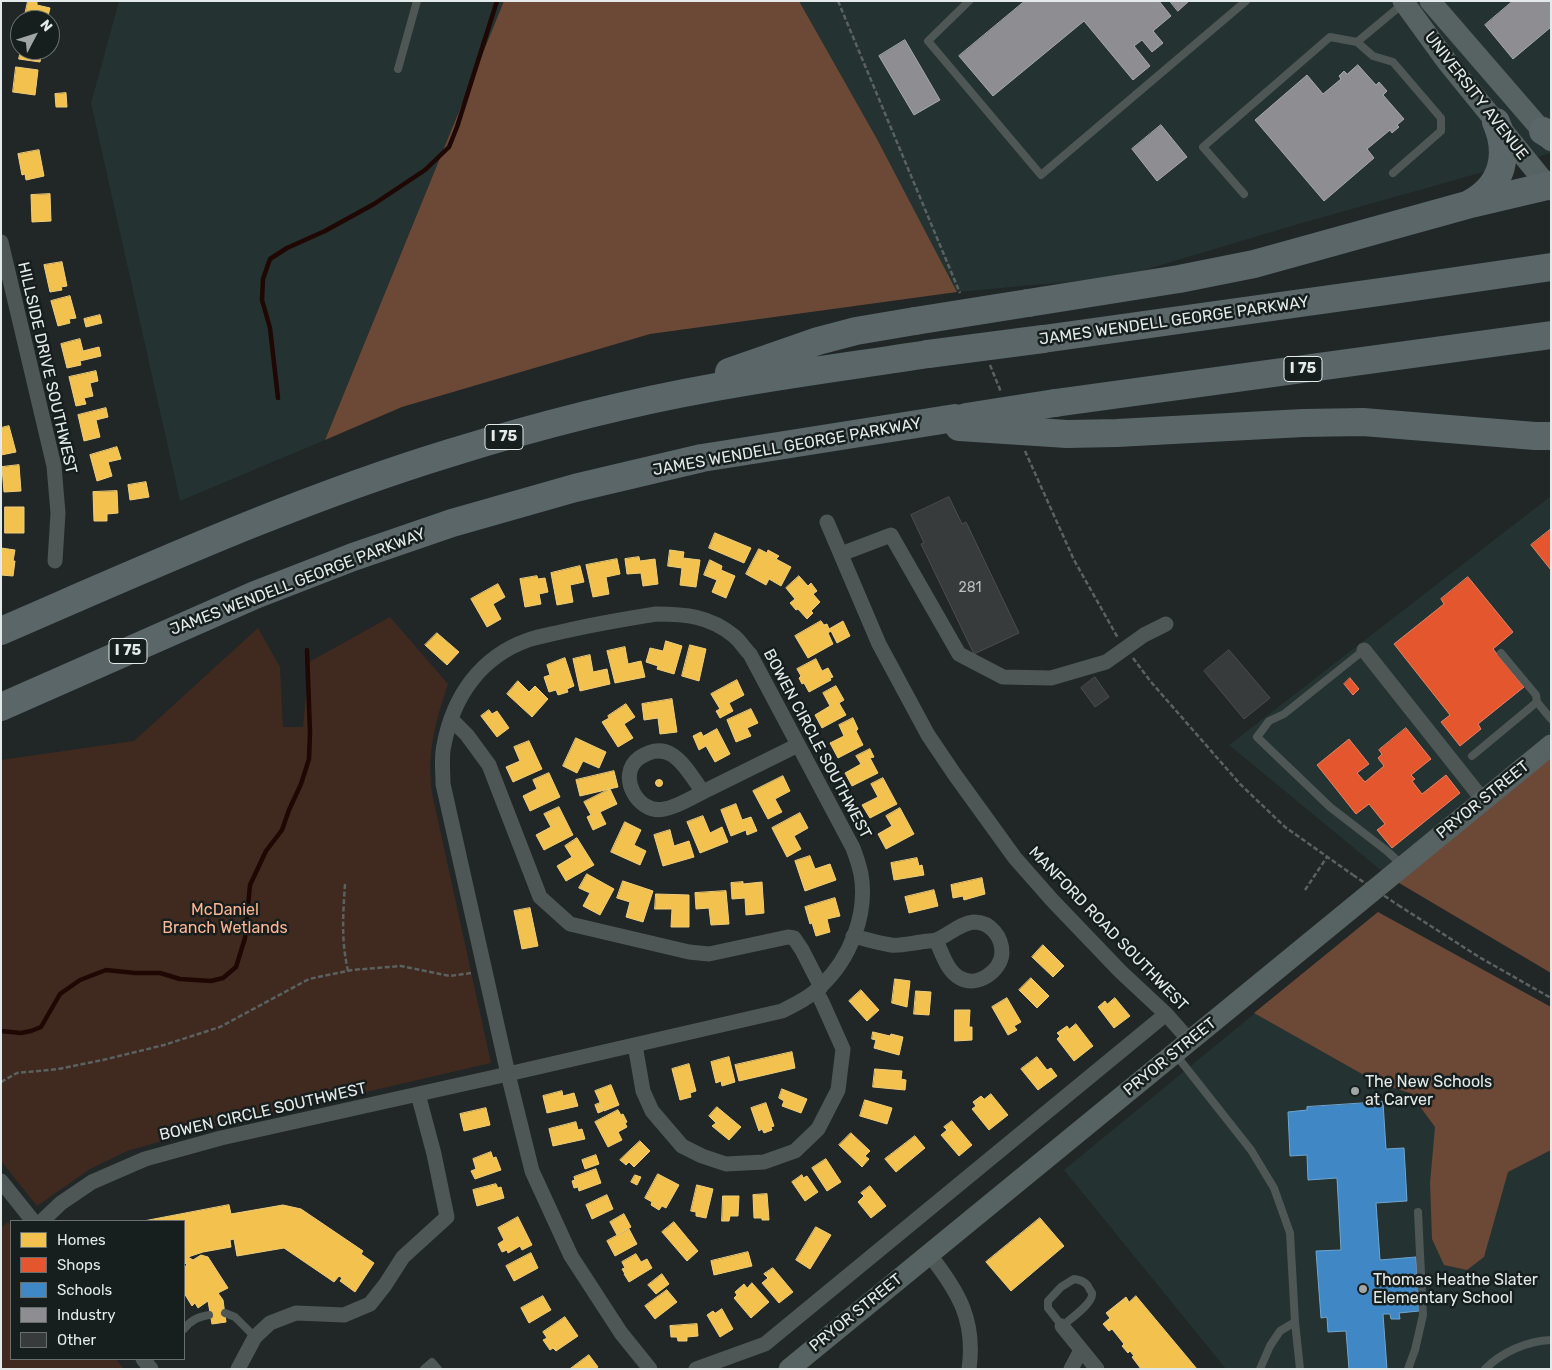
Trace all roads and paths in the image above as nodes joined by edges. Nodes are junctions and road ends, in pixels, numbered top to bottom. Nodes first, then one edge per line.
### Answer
1 (417, 1) edge
2 (838, 1) edge
3 (969, 1) edge
4 (1246, 1) edge
5 (1430, 1) edge
6 (1404, 2) edge
7 (1357, 42) junction
8 (398, 69) dead end
9 (1496, 122) junction
10 (1548, 136) edge
11 (1393, 173) dead end
12 (1549, 186) edge
13 (1244, 194) dead end
14 (1467, 205) junction
15 (1, 242) edge
16 (1542, 268) edge
17 (960, 294) dead end
18 (1551, 335) edge
19 (986, 357) dead end
20 (1001, 394) dead end
21 (638, 403) junction
22 (957, 423) junction
23 (1551, 436) edge
24 (1024, 448) dead end
25 (827, 522) dead end
26 (841, 554) junction
27 (55, 561) dead end
28 (1166, 624) dead end
29 (1, 631) edge
30 (1126, 649) junction
31 (1364, 650) joint
32 (1501, 653) dead end
33 (1537, 702) junction
34 (1, 707) edge
35 (1551, 718) edge
36 (451, 719) junction
37 (798, 745) junction
38 (1551, 745) edge
39 (1472, 756) dead end
40 (703, 792) junction
41 (1483, 800) junction
42 (1327, 857) junction
43 (1403, 866) junction
44 (345, 884) dead end
45 (1305, 890) dead end
46 (854, 936) junction
47 (936, 940) junction
48 (348, 971) junction
49 (485, 972) junction
50 (818, 989) junction
51 (1551, 998) edge
52 (1166, 1014) junction
53 (635, 1044) junction
54 (1183, 1047) junction
55 (508, 1074) junction
56 (1, 1082) edge
57 (418, 1094) junction
58 (1, 1181) edge
59 (1418, 1212) dead end
60 (32, 1220) edge
61 (43, 1220) edge
62 (929, 1254) junction
63 (225, 1313) dead end
64 (209, 1315) dead end
65 (1295, 1322) junction
66 (1062, 1326) junction
67 (185, 1328) edge
68 (254, 1337) junction
69 (1551, 1340) edge
70 (1081, 1350) junction
71 (238, 1369) edge
72 (424, 1369) edge
73 (438, 1369) edge
74 (650, 1369) edge
75 (696, 1369) edge
76 (789, 1369) edge
77 (968, 1369) edge
78 (1071, 1369) edge
79 (1097, 1369) edge
80 (1260, 1369) edge
81 (1300, 1369) edge
82 (1408, 1369) edge
83 (1485, 1369) edge

1 - 8 lane
2 - 17 path
3 - 4 lane
5 - 10 main road, UNIVERSITY AVENUE
6 - 7 lane
6 - 9 main road, UNIVERSITY AVENUE
7 - 11 lane
7 - 13 lane
9 - 12 main road, UNIVERSITY AVENUE
9 - 14 highway
12 - 14 highway
14 - 21 highway, bridge
15 - 27 street, HILLSIDE DRIVE SOUTHWEST
16 - 21 highway, JAMES WENDELL GEORGE PARKWAY / I 75, bridge
18 - 22 highway, JAMES WENDELL GEORGE PARKWAY / I 75, bridge
19 - 20 path
21 - 29 highway, JAMES WENDELL GEORGE PARKWAY / I 75
22 - 23 highway, bridge
22 - 34 highway, JAMES WENDELL GEORGE PARKWAY / I 75
24 - 30 path
25 - 26 street, MANFORD ROAD SOUTHWEST
26 - 30 street
26 - 52 street, MANFORD ROAD SOUTHWEST
28 - 30 street
30 - 42 path
31 - 41 street
31 - 43 lane
32 - 33 lane
33 - 35 lane
33 - 39 lane
36 - 37 street, BOWEN CIRCLE SOUTHWEST
36 - 49 street, BOWEN CIRCLE SOUTHWEST
36 - 50 street
37 - 40 street
37 - 46 street, BOWEN CIRCLE SOUTHWEST
38 - 41 main road, PRYOR STREET
40 - 40 street
41 - 43 main road, PRYOR STREET
42 - 45 path
42 - 51 path, bridge
43 - 54 main road, PRYOR STREET
44 - 48 path
46 - 47 street
46 - 50 street, BOWEN CIRCLE SOUTHWEST
47 - 47 street
48 - 49 path
48 - 56 path
49 - 55 street, BOWEN CIRCLE SOUTHWEST
50 - 53 street, BOWEN CIRCLE SOUTHWEST
50 - 53 street
52 - 54 street, MANFORD ROAD SOUTHWEST
52 - 75 street
53 - 55 street, BOWEN CIRCLE SOUTHWEST
54 - 62 main road, PRYOR STREET
54 - 65 lane
55 - 57 street, BOWEN CIRCLE SOUTHWEST
55 - 74 street, BOWEN CIRCLE SOUTHWEST
57 - 61 street, BOWEN CIRCLE SOUTHWEST
57 - 68 street
58 - 60 street
59 - 82 lane
62 - 76 main road, PRYOR STREET
62 - 77 street
63 - 68 lane
64 - 67 lane
65 - 80 lane
65 - 81 lane
66 - 66 lane
66 - 70 street
68 - 71 street
69 - 83 lane
70 - 78 street
70 - 79 street
72 - 73 lane

